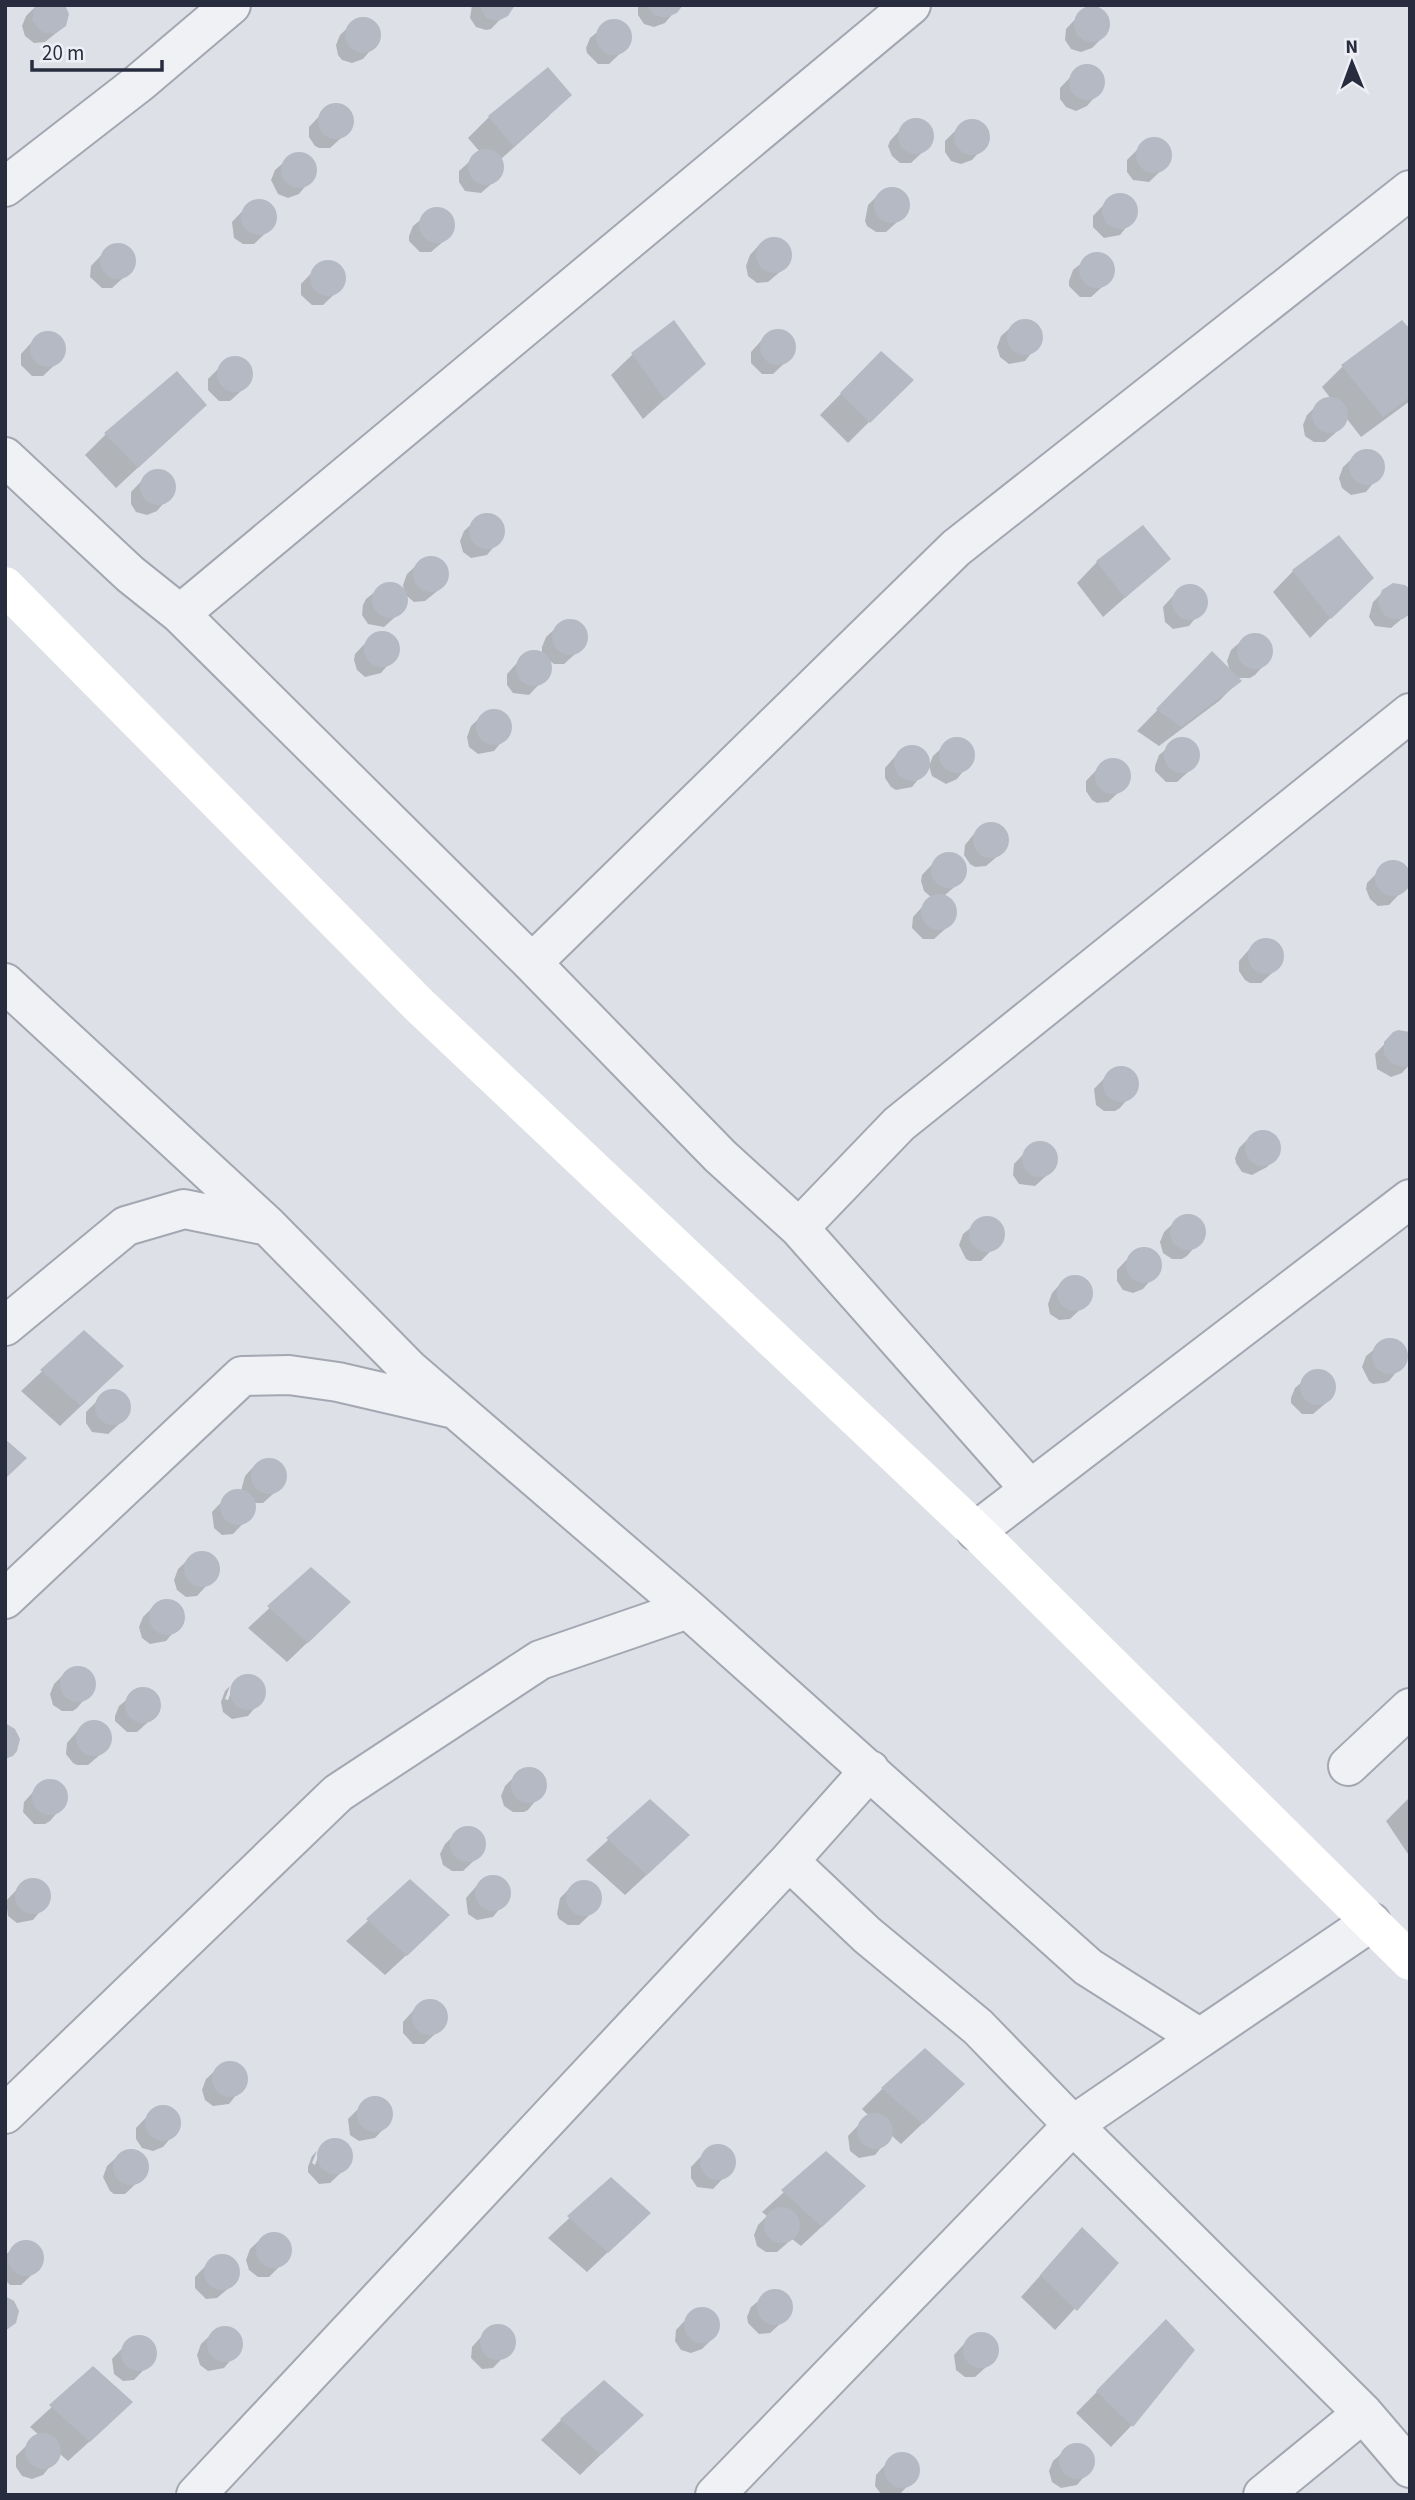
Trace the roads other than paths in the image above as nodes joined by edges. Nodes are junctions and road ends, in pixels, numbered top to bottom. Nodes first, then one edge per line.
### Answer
1 (232, 5) edge
2 (911, 5) edge
3 (5, 187) edge
4 (1410, 190) edge
5 (5, 457) edge
6 (5, 586) edge
7 (180, 614) junction
8 (1410, 713) edge
9 (533, 963) junction
10 (5, 984) edge
11 (1410, 1199) edge
12 (268, 1226) junction
13 (799, 1228) junction
14 (5, 1326) edge
15 (455, 1409) junction
16 (1030, 1489) junction
17 (976, 1531) junction
18 (5, 1599) edge
19 (688, 1609) junction
20 (1410, 1708) edge
21 (1348, 1766) dead end
22 (870, 1770) junction
23 (789, 1861) junction
24 (1371, 1922) junction
25 (1410, 1961) edge
26 (1200, 2038) junction
27 (5, 2114) edge
28 (1073, 2125) junction
29 (1363, 2413) junction
30 (1410, 2468) edge
31 (197, 2495) edge
32 (715, 2495) edge
33 (1263, 2495) edge

1 - 3 street
2 - 7 street
4 - 9 street
5 - 7 street
6 - 17 street
7 - 9 street
8 - 13 street
9 - 13 street
10 - 12 street
11 - 16 street
12 - 14 street
12 - 15 street
13 - 16 street
15 - 18 street
15 - 19 street
16 - 17 street
17 - 24 street
19 - 22 street
19 - 27 street
20 - 21 street
22 - 23 street
22 - 26 street
23 - 28 street
23 - 31 street
24 - 25 street
24 - 26 street
26 - 28 street
28 - 29 street
28 - 32 street
29 - 30 street
29 - 33 street

